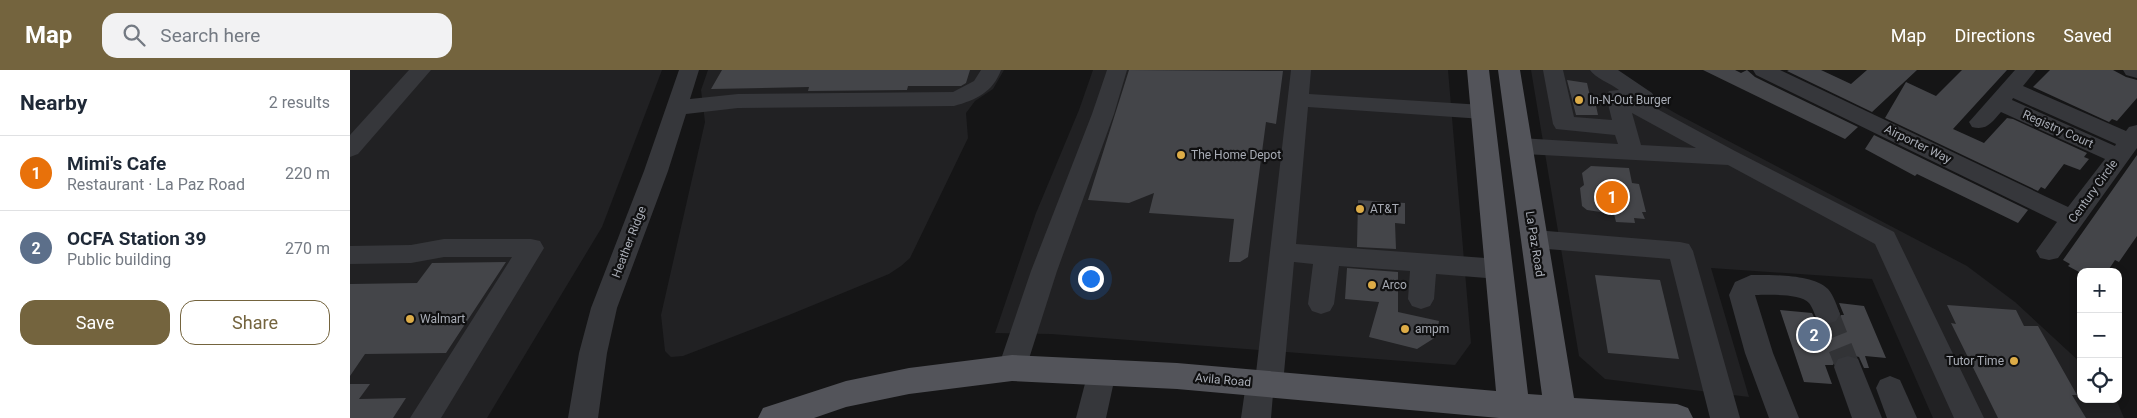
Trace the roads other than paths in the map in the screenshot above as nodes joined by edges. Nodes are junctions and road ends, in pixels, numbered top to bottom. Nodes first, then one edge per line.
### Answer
1 (421, 70) edge
2 (689, 70) edge
3 (991, 70) edge
4 (1117, 70) edge
5 (1301, 70) edge
6 (1478, 70) edge
7 (1510, 70) edge
8 (1553, 70) edge
9 (1600, 70) edge
10 (1763, 70) edge
11 (2026, 70) edge
12 (2133, 70) edge
13 (2137, 72) edge
14 (2004, 95) junction
15 (1298, 100) junction
16 (676, 108) junction
17 (1483, 112) junction
18 (1655, 116) junction
19 (1980, 122) dead end
20 (1625, 128) junction
21 (2128, 143) edge
22 (1522, 146) junction
23 (350, 149) edge
24 (1631, 152) junction
25 (1732, 158) junction
26 (2072, 219) junction
27 (1532, 226) junction
28 (2050, 251) dead end
29 (1283, 252) junction
30 (350, 255) edge
31 (1327, 256) junction
32 (1424, 263) junction
33 (1499, 269) junction
34 (1421, 299) dead end
35 (1321, 304) dead end
36 (1824, 308) tunnel mouth
37 (1848, 367) tunnel mouth
38 (1012, 368) junction
39 (1102, 372) junction
40 (1264, 384) junction
41 (1890, 388) dead end
42 (1514, 412) edge
43 (1561, 414) edge
44 (425, 418) edge
45 (583, 418) edge
46 (774, 418) edge
47 (1091, 418) edge
48 (1256, 418) edge
49 (1678, 418) edge
50 (1725, 418) edge
51 (1784, 418) edge
52 (1867, 418) edge
53 (1902, 418) edge
54 (1969, 418) edge

1 - 23 street
2 - 16 street, Heather Ridge
3 - 16 street
4 - 38 street
5 - 15 street
6 - 17 main road
7 - 22 main road, La Paz Road
8 - 20 street
9 - 18 street
10 - 26 street, Airporter Way
11 - 14 street
12 - 13 street
14 - 19 street
14 - 21 street, Registry Court
15 - 17 street
15 - 29 street
16 - 45 street, Heather Ridge
17 - 27 main road
17 - 33 main road
18 - 20 street
18 - 25 street
20 - 24 street
21 - 26 street, Century Circle
22 - 24 street
22 - 27 main road, La Paz Road
24 - 25 street
25 - 54 street
26 - 28 street, Century Circle
27 - 43 main road, La Paz Road
27 - 50 street
29 - 31 street
29 - 40 street
30 - 44 street
31 - 32 street
31 - 35 street
32 - 33 street
32 - 34 street
33 - 42 main road
36 - 51 street
37 - 52 street
38 - 39 main road, Avila Road
38 - 46 main road, Avila Road
39 - 40 main road, Avila Road
39 - 47 street
40 - 42 main road, Avila Road
40 - 48 street
41 - 53 street
42 - 43 main road, Avila Road
43 - 49 main road, Avila Road

